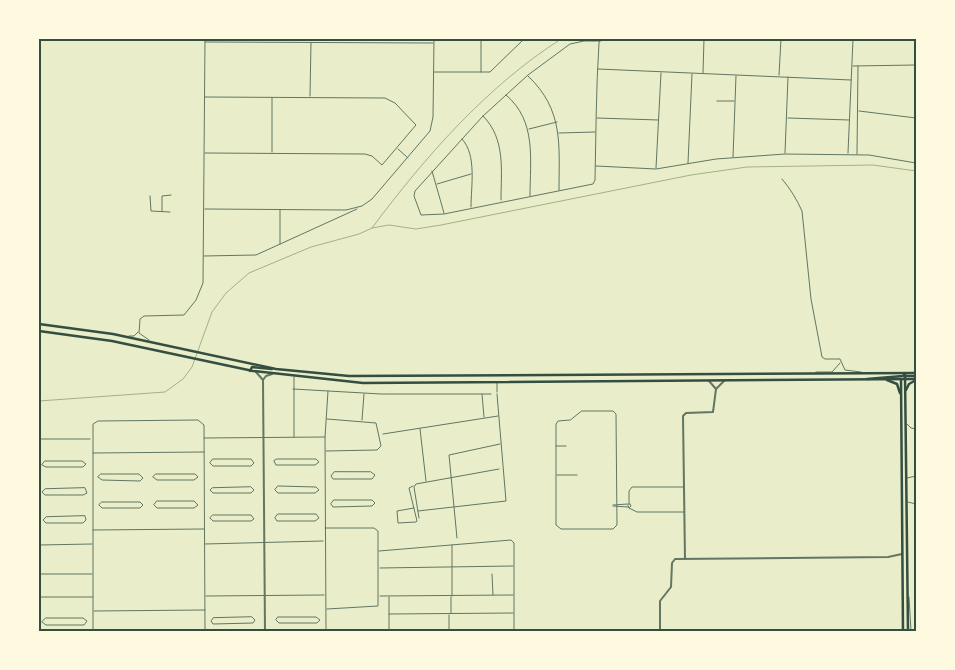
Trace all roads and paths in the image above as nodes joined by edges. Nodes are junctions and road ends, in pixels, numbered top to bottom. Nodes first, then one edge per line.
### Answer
1 (272, 39) edge
2 (434, 39) edge
3 (481, 39) edge
4 (524, 39) edge
5 (610, 39) edge
6 (704, 39) edge
7 (780, 39) edge
8 (853, 39) edge
9 (205, 40) edge
10 (600, 40) edge
11 (272, 42) junction
12 (311, 42) junction
13 (434, 43) junction
14 (916, 65) edge
15 (852, 66) junction
16 (858, 66) junction
17 (598, 69) junction
18 (434, 72) junction
19 (661, 72) junction
20 (481, 73) junction
21 (692, 73) junction
22 (703, 74) junction
23 (528, 75) junction
24 (736, 75) junction
25 (779, 77) junction
26 (788, 77) junction
27 (851, 80) junction
28 (505, 95) junction
29 (205, 97) junction
30 (272, 98) junction
31 (310, 98) junction
32 (717, 101) dead end
33 (735, 101) junction
34 (858, 111) junction
35 (483, 116) junction
36 (596, 118) junction
37 (786, 118) junction
38 (916, 118) edge
39 (659, 120) junction
40 (850, 120) junction
41 (557, 122) junction
42 (528, 129) junction
43 (596, 132) junction
44 (559, 133) junction
45 (461, 138) junction
46 (398, 148) junction
47 (205, 153) junction
48 (272, 153) junction
49 (785, 154) junction
50 (848, 154) junction
51 (857, 155) junction
52 (408, 158) junction
53 (733, 158) junction
54 (916, 163) edge
55 (688, 164) junction
56 (595, 166) junction
57 (656, 169) junction
58 (432, 170) junction
59 (471, 174) junction
60 (782, 179) dead end
61 (436, 184) junction
62 (559, 191) junction
63 (170, 195) dead end
64 (150, 196) dead end
65 (530, 196) junction
66 (501, 202) junction
67 (360, 207) junction
68 (471, 208) junction
69 (204, 209) junction
70 (280, 210) junction
71 (338, 210) junction
72 (162, 212) junction
73 (170, 212) dead end
74 (444, 214) junction
75 (339, 217) junction
76 (280, 238) junction
77 (285, 242) junction
78 (281, 244) junction
79 (204, 256) junction
80 (39, 324) edge
81 (39, 331) edge
82 (138, 331) junction
83 (123, 336) junction
84 (154, 343) junction
85 (840, 362) junction
86 (276, 369) junction
87 (252, 371) junction
88 (866, 373) junction
89 (272, 374) junction
90 (812, 374) junction
91 (903, 376) junction
92 (294, 377) junction
93 (916, 377) edge
94 (866, 379) junction
95 (885, 379) junction
96 (263, 380) junction
97 (724, 380) junction
98 (708, 381) junction
99 (497, 382) junction
100 (901, 387) junction
101 (294, 389) junction
102 (716, 389) junction
103 (328, 392) junction
104 (364, 394) junction
105 (482, 394) junction
106 (491, 394) dead end
107 (901, 396) junction
108 (905, 399) junction
109 (916, 414) edge
110 (499, 416) junction
111 (484, 418) junction
112 (905, 418) junction
113 (326, 419) junction
114 (362, 422) junction
115 (915, 426) dead end
116 (420, 428) junction
117 (916, 430) edge
118 (383, 434) dead end
119 (294, 437) junction
120 (324, 437) junction
121 (204, 438) junction
122 (264, 438) junction
123 (39, 439) edge
124 (92, 439) junction
125 (501, 444) junction
126 (566, 446) dead end
127 (556, 447) junction
128 (324, 451) junction
129 (204, 452) junction
130 (92, 453) junction
131 (228, 459) junction
132 (300, 459) junction
133 (68, 461) junction
134 (319, 462) junction
135 (325, 462) junction
136 (92, 463) junction
137 (204, 463) junction
138 (210, 463) junction
139 (86, 464) junction
140 (300, 465) junction
141 (228, 466) junction
142 (68, 467) junction
143 (499, 469) dead end
144 (349, 472) junction
145 (905, 472) junction
146 (117, 474) junction
147 (179, 474) junction
148 (556, 475) junction
149 (577, 475) dead end
150 (324, 476) junction
151 (331, 476) junction
152 (451, 476) junction
153 (915, 476) edge
154 (98, 477) junction
155 (198, 477) junction
156 (204, 477) junction
157 (92, 478) junction
158 (349, 479) junction
159 (117, 480) junction
160 (179, 480) junction
161 (906, 480) junction
162 (426, 481) junction
163 (300, 486) junction
164 (228, 487) junction
165 (414, 487) junction
166 (684, 487) junction
167 (68, 488) junction
168 (204, 490) junction
169 (210, 490) junction
170 (319, 490) junction
171 (324, 490) junction
172 (92, 491) junction
173 (87, 492) junction
174 (228, 493) junction
175 (300, 493) junction
176 (68, 495) junction
177 (350, 500) junction
178 (180, 501) junction
179 (906, 501) junction
180 (117, 502) junction
181 (204, 504) junction
182 (325, 504) junction
183 (330, 504) junction
184 (913, 504) junction
185 (916, 504) edge
186 (198, 505) junction
187 (613, 505) dead end
188 (93, 506) junction
189 (99, 506) junction
190 (617, 506) junction
191 (629, 506) junction
192 (350, 507) junction
193 (454, 507) junction
194 (117, 508) junction
195 (180, 508) junction
196 (414, 508) junction
197 (906, 508) junction
198 (418, 511) junction
199 (684, 512) junction
200 (300, 514) junction
201 (229, 515) junction
202 (69, 516) junction
203 (204, 518) junction
204 (210, 518) junction
205 (319, 518) junction
206 (325, 518) junction
207 (419, 518) dead end
208 (87, 519) junction
209 (93, 519) junction
210 (229, 521) junction
211 (300, 521) junction
212 (69, 523) junction
213 (325, 528) junction
214 (204, 529) junction
215 (93, 530) junction
216 (457, 538) dead end
217 (325, 541) junction
218 (265, 543) junction
219 (92, 544) junction
220 (204, 544) junction
221 (452, 544) junction
222 (39, 545) edge
223 (378, 550) junction
224 (903, 553) junction
225 (888, 557) junction
226 (685, 559) junction
227 (903, 562) junction
228 (514, 566) junction
229 (452, 567) junction
230 (379, 568) junction
231 (39, 574) edge
232 (93, 574) junction
233 (492, 574) dead end
234 (265, 595) junction
235 (326, 595) junction
236 (493, 595) junction
237 (514, 595) junction
238 (205, 596) junction
239 (379, 596) junction
240 (389, 596) junction
241 (452, 596) junction
242 (39, 597) edge
243 (93, 597) junction
244 (916, 601) edge
245 (326, 609) junction
246 (205, 610) junction
247 (93, 611) junction
248 (514, 613) junction
249 (389, 614) junction
250 (450, 614) junction
251 (302, 617) junction
252 (69, 618) junction
253 (229, 618) junction
254 (326, 619) junction
255 (320, 620) junction
256 (93, 621) junction
257 (205, 621) junction
258 (211, 621) junction
259 (87, 622) junction
260 (302, 623) junction
261 (229, 624) junction
262 (69, 625) junction
263 (93, 631) edge
264 (182, 631) edge
265 (197, 631) edge
266 (205, 631) edge
267 (265, 631) edge
268 (326, 631) edge
269 (333, 631) edge
270 (350, 631) edge
271 (375, 631) edge
272 (389, 631) edge
273 (449, 631) edge
274 (514, 631) edge
275 (660, 631) edge
276 (903, 631) edge
277 (910, 631) edge
278 (915, 631) edge

1 - 11 street
2 - 13 street
3 - 20 street
4 - 20 street
5 - 10 street
6 - 22 street
7 - 25 street
8 - 15 street
9 - 11 street
9 - 29 street
10 - 17 street
10 - 23 street
11 - 12 street
12 - 13 street
12 - 31 street
13 - 18 street
14 - 16 street
15 - 16 street
15 - 27 street
16 - 34 street
17 - 19 street
17 - 36 street
18 - 20 street
18 - 52 street
19 - 21 street
19 - 39 street
21 - 22 street
21 - 55 street
22 - 24 street
23 - 28 street
23 - 41 street
24 - 25 street
24 - 33 street
25 - 26 street
26 - 27 street
26 - 37 street
27 - 40 street
28 - 35 street
28 - 42 street
29 - 30 street
29 - 47 street
30 - 31 street
30 - 48 street
31 - 46 street
32 - 33 street
33 - 53 street
34 - 38 street
34 - 51 street
35 - 45 street
35 - 66 street
36 - 39 street
36 - 43 street
37 - 40 street
37 - 49 street
39 - 57 street
40 - 50 street
41 - 42 street
41 - 44 street
42 - 65 street
43 - 44 street
43 - 56 street
44 - 62 street
45 - 58 street
45 - 59 street
46 - 48 street
46 - 52 street
47 - 48 street
47 - 69 street
49 - 50 street
49 - 53 street
50 - 51 street
51 - 54 street
52 - 67 street
53 - 55 street
55 - 57 street
56 - 57 street
56 - 62 street
58 - 61 street
58 - 74 street
59 - 61 street
59 - 68 street
60 - 85 street
61 - 74 street
62 - 65 street
63 - 72 street
64 - 72 street
65 - 66 street
66 - 68 street
67 - 71 street
67 - 75 street
68 - 74 street
69 - 70 street
69 - 79 street
70 - 71 street
70 - 76 street
71 - 75 street
72 - 73 street
75 - 77 street
76 - 77 street
76 - 78 street
77 - 78 street
78 - 79 street
79 - 82 street
80 - 83 main road
81 - 87 main road
82 - 83 street
82 - 84 street
83 - 84 main road
84 - 86 main road
85 - 88 street
85 - 90 street
86 - 87 main road
86 - 90 main road
87 - 89 main road
87 - 96 street
88 - 90 main road
88 - 91 main road
89 - 92 main road
89 - 96 street
91 - 93 main road
91 - 93 main road
91 - 94 main road
91 - 95 main road
91 - 100 main road
91 - 108 main road
92 - 99 main road
92 - 101 street
93 - 108 main road
94 - 95 main road
94 - 97 main road
95 - 107 main road
96 - 122 street
97 - 98 main road
97 - 102 street
98 - 99 main road
98 - 102 street
99 - 110 street
100 - 107 main road
100 - 108 main road
101 - 103 street
101 - 119 street
102 - 166 street
103 - 104 street
103 - 113 street
104 - 105 street
104 - 114 street
105 - 106 street
105 - 111 street
107 - 224 main road
108 - 112 main road
109 - 115 street
110 - 111 street
110 - 125 street
111 - 116 street
112 - 117 street
112 - 145 main road
113 - 114 street
113 - 120 street
114 - 128 street
116 - 118 street
116 - 162 street
119 - 120 street
119 - 122 street
120 - 128 street
121 - 122 street
121 - 124 street
121 - 129 street
122 - 218 street
123 - 124 street
124 - 130 street
125 - 152 street
125 - 193 street
126 - 127 street
127 - 148 street
127 - 190 street
128 - 135 street
129 - 130 street
129 - 137 street
130 - 136 street
131 - 138 street
131 - 141 street
131 - 141 street
132 - 134 street
132 - 140 street
132 - 140 street
133 - 139 street
133 - 142 street
133 - 142 street
134 - 135 street
134 - 140 street
135 - 150 street
136 - 139 street
136 - 157 street
137 - 138 street
137 - 156 street
138 - 141 street
139 - 142 street
143 - 152 street
144 - 151 street
144 - 158 street
144 - 158 street
145 - 153 street
145 - 161 main road
146 - 154 street
146 - 159 street
146 - 159 street
147 - 155 street
147 - 160 street
147 - 160 street
148 - 149 street
148 - 190 street
150 - 151 street
150 - 171 street
151 - 158 street
152 - 162 street
152 - 193 street
153 - 161 street
154 - 157 street
154 - 159 street
155 - 156 street
155 - 160 street
156 - 168 street
157 - 172 street
161 - 179 main road
162 - 165 street
163 - 170 street
163 - 175 street
163 - 175 street
164 - 169 street
164 - 174 street
164 - 174 street
165 - 196 street
165 - 198 street
166 - 191 street
166 - 199 street
167 - 173 street
167 - 176 street
167 - 176 street
168 - 169 street
168 - 181 street
169 - 174 street
170 - 171 street
170 - 175 street
171 - 182 street
172 - 173 street
172 - 188 street
173 - 176 street
177 - 183 street
177 - 192 street
177 - 192 street
178 - 186 street
178 - 195 street
178 - 195 street
179 - 184 street
179 - 197 main road
180 - 189 street
180 - 194 street
180 - 194 street
181 - 186 street
181 - 203 street
182 - 183 street
182 - 206 street
183 - 192 street
184 - 185 street
184 - 197 street
186 - 195 street
187 - 190 street
188 - 189 street
188 - 209 street
189 - 194 street
190 - 191 street
191 - 199 street
193 - 198 street
193 - 216 street
196 - 196 street
197 - 277 main road
198 - 207 street
199 - 226 street
200 - 205 street
200 - 211 street
200 - 211 street
201 - 204 street
201 - 210 street
201 - 210 street
202 - 208 street
202 - 212 street
202 - 212 street
203 - 204 street
203 - 214 street
204 - 210 street
205 - 206 street
205 - 211 street
206 - 213 street
208 - 209 street
208 - 212 street
209 - 215 street
213 - 217 street
213 - 223 street
214 - 215 street
214 - 220 street
215 - 219 street
217 - 218 street
217 - 235 street
218 - 220 street
218 - 234 street
219 - 222 street
219 - 232 street
220 - 238 street
221 - 223 street
221 - 228 street
221 - 229 street
223 - 230 street
224 - 225 street
224 - 227 main road
225 - 226 street
225 - 227 street
226 - 275 street
227 - 276 main road
228 - 229 street
228 - 237 street
229 - 230 street
229 - 241 street
230 - 239 street
231 - 232 street
232 - 243 street
233 - 236 street
234 - 235 street
234 - 238 street
234 - 267 street
235 - 245 street
236 - 237 street
236 - 241 street
237 - 248 street
238 - 246 street
239 - 240 street
239 - 245 street
240 - 241 street
240 - 249 street
241 - 250 street
242 - 243 street
243 - 247 street
244 - 278 street
245 - 254 street
246 - 247 street
246 - 257 street
247 - 256 street
248 - 250 street
248 - 274 street
249 - 250 street
249 - 272 street
250 - 273 street
251 - 255 street
251 - 260 street
251 - 260 street
252 - 259 street
252 - 262 street
252 - 262 street
253 - 258 street
253 - 261 street
253 - 261 street
254 - 255 street
254 - 268 street
255 - 260 street
256 - 259 street
256 - 263 street
257 - 258 street
257 - 266 street
258 - 261 street
259 - 262 street
264 - 265 street
269 - 270 street
270 - 271 street
272 - 273 street
273 - 274 street

